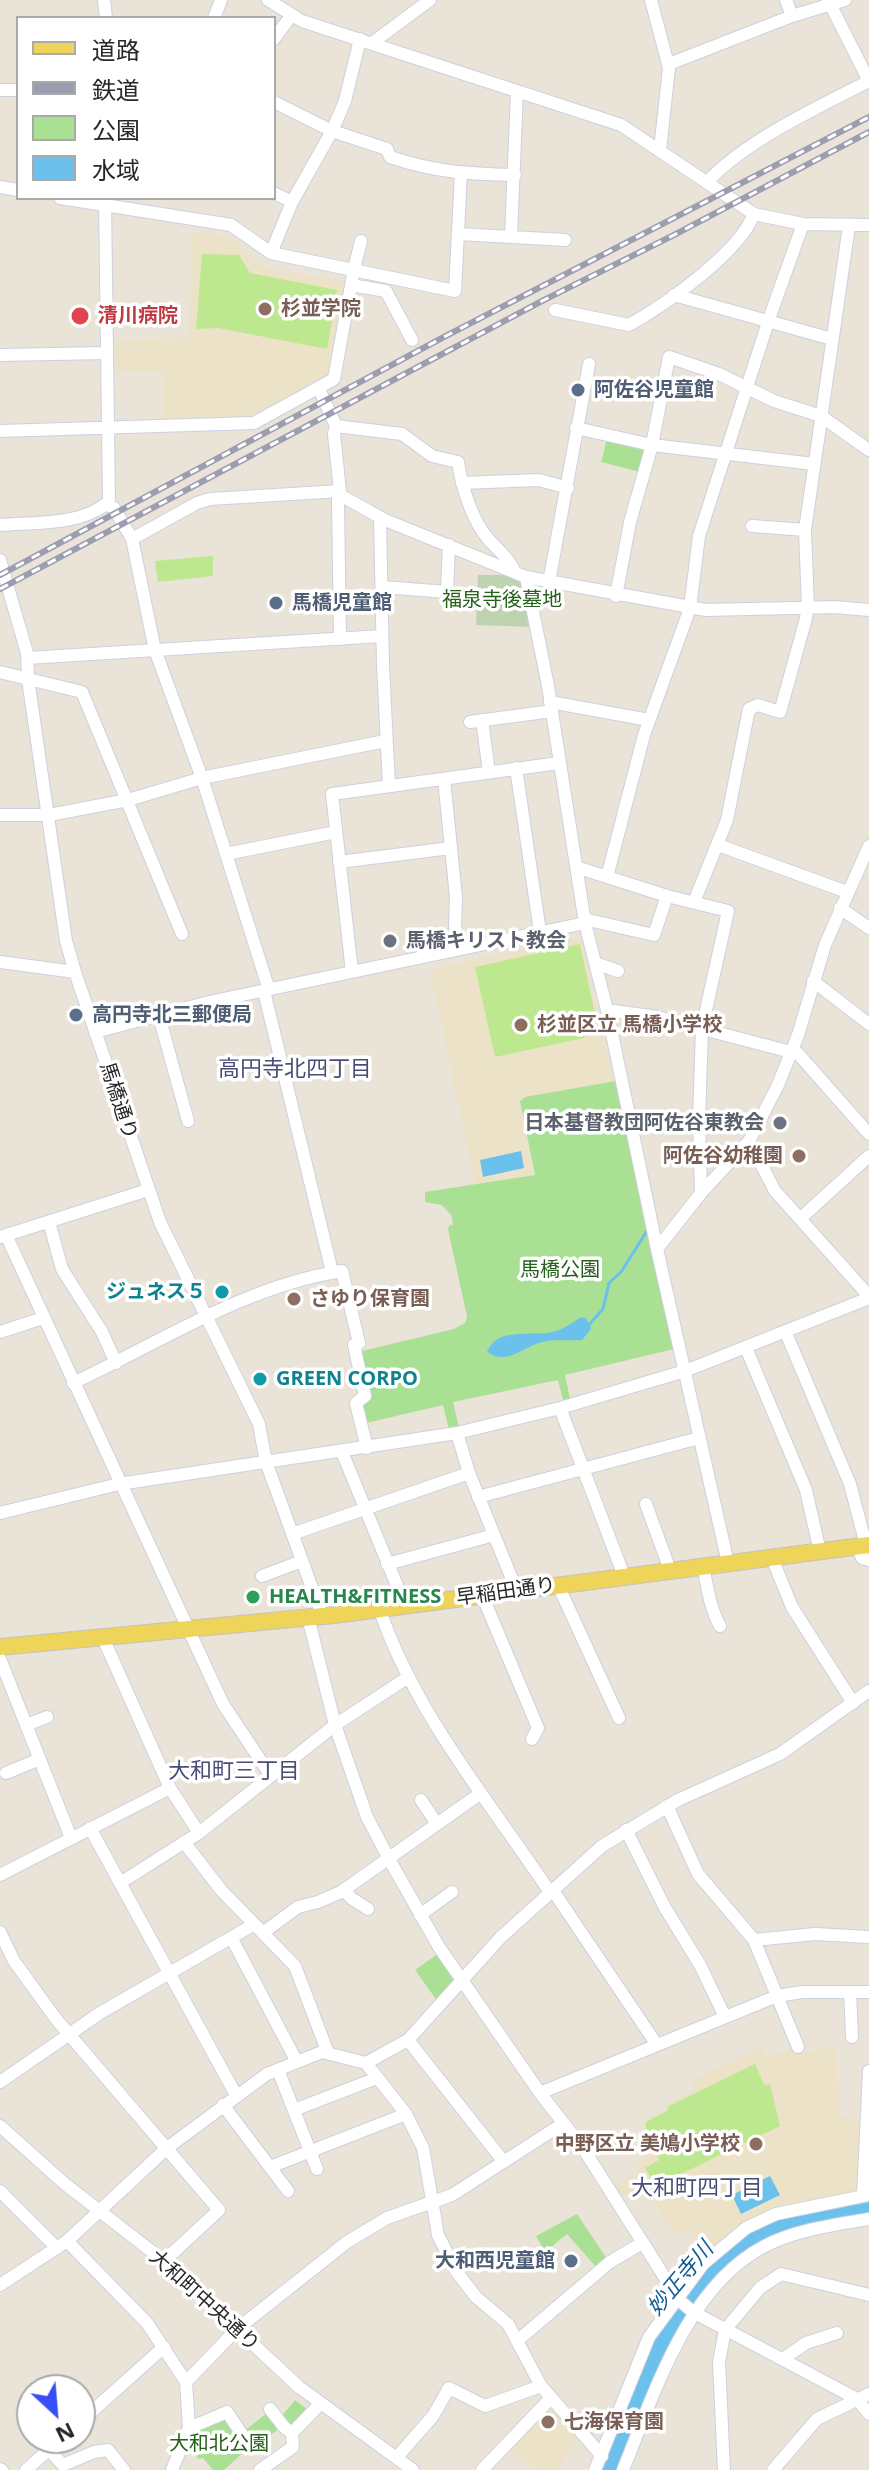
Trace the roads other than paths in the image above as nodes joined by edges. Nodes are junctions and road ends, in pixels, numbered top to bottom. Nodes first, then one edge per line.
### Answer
1 (268, 0) edge
2 (430, 0) edge
3 (651, 0) edge
4 (786, 0) edge
5 (845, 0) edge
6 (829, 3) edge
7 (291, 16) junction
8 (792, 16) junction
9 (276, 36) edge
10 (366, 41) junction
11 (669, 64) junction
12 (869, 81) edge
13 (517, 91) junction
14 (276, 103) edge
15 (332, 131) junction
16 (660, 150) junction
17 (461, 173) junction
18 (515, 175) junction
19 (708, 181) junction
20 (276, 194) edge
21 (82, 200) edge
22 (105, 202) edge
23 (292, 202) junction
24 (754, 214) junction
25 (803, 224) junction
26 (869, 225) edge
27 (849, 226) junction
28 (459, 234) junction
29 (511, 236) junction
30 (565, 240) dead end
31 (361, 241) dead end
32 (271, 253) junction
33 (354, 269) junction
34 (351, 285) junction
35 (674, 295) junction
36 (555, 310) dead end
37 (769, 319) junction
38 (832, 339) junction
39 (412, 340) dead end
40 (106, 353) junction
41 (0, 355) edge
42 (589, 364) dead end
43 (319, 389) junction
44 (746, 390) junction
45 (821, 416) junction
46 (336, 426) junction
47 (108, 428) junction
48 (576, 428) junction
49 (0, 431) edge
50 (652, 445) junction
51 (869, 450) edge
52 (726, 453) junction
53 (814, 464) junction
54 (462, 483) junction
55 (568, 488) junction
56 (340, 493) junction
57 (106, 505) junction
58 (380, 517) junction
59 (0, 525) edge
60 (752, 526) dead end
61 (805, 530) junction
62 (132, 539) junction
63 (449, 545) junction
64 (0, 560) edge
65 (514, 570) junction
66 (526, 577) junction
67 (549, 582) junction
68 (383, 587) junction
69 (616, 596) junction
70 (690, 608) junction
71 (808, 608) junction
72 (869, 610) edge
73 (382, 636) junction
74 (340, 639) junction
75 (155, 650) junction
76 (27, 658) junction
77 (0, 672) edge
78 (28, 679) junction
79 (551, 706) junction
80 (649, 720) junction
81 (385, 741) junction
82 (559, 763) junction
83 (516, 768) junction
84 (489, 772) junction
85 (202, 778) junction
86 (444, 779) junction
87 (389, 786) junction
88 (128, 800) junction
89 (0, 815) edge
90 (49, 815) junction
91 (336, 832) junction
92 (718, 845) junction
93 (869, 846) edge
94 (451, 848) junction
95 (226, 854) junction
96 (339, 862) junction
97 (576, 867) junction
98 (607, 877) junction
99 (847, 892) junction
100 (667, 896) junction
101 (694, 902) junction
102 (840, 908) junction
103 (584, 921) junction
104 (869, 928) edge
105 (540, 932) junction
106 (182, 934) dead end
107 (460, 948) junction
108 (0, 962) edge
109 (595, 963) junction
110 (618, 971) dead end
111 (75, 972) junction
112 (352, 972) junction
113 (813, 981) junction
114 (266, 990) junction
115 (607, 1010) junction
116 (159, 1016) junction
117 (869, 1024) edge
118 (702, 1028) junction
119 (95, 1032) junction
120 (792, 1050) junction
121 (188, 1121) dead end
122 (631, 1125) junction
123 (659, 1128) dead end
124 (869, 1134) edge
125 (749, 1141) junction
126 (869, 1156) edge
127 (148, 1190) junction
128 (701, 1193) junction
129 (801, 1218) junction
130 (49, 1222) junction
131 (3, 1236) edge
132 (657, 1249) junction
133 (332, 1272) junction
134 (869, 1297) edge
135 (206, 1316) junction
136 (43, 1318) junction
137 (0, 1332) edge
138 (786, 1333) junction
139 (746, 1348) junction
140 (116, 1363) junction
141 (685, 1371) junction
142 (73, 1383) junction
143 (560, 1408) junction
144 (457, 1433) junction
145 (699, 1438) junction
146 (367, 1448) junction
147 (342, 1452) junction
148 (266, 1462) junction
149 (582, 1470) junction
150 (469, 1473) junction
151 (119, 1484) junction
152 (478, 1497) junction
153 (646, 1504) dead end
154 (365, 1509) junction
155 (0, 1513) edge
156 (292, 1534) junction
157 (494, 1535) junction
158 (865, 1549) edge
159 (820, 1552) junction
160 (772, 1558) junction
161 (302, 1561) junction
162 (728, 1563) junction
163 (387, 1564) junction
164 (703, 1566) junction
165 (670, 1570) junction
166 (262, 1576) dead end
167 (624, 1576) junction
168 (558, 1585) junction
169 (516, 1589) junction
170 (482, 1595) junction
171 (405, 1605) junction
172 (379, 1608) junction
173 (315, 1616) junction
174 (720, 1626) dead end
175 (188, 1630) junction
176 (103, 1638) junction
177 (0, 1647) edge
178 (0, 1659) edge
179 (407, 1678) junction
180 (869, 1691) edge
181 (853, 1703) junction
182 (47, 1717) dead end
183 (619, 1718) dead end
184 (26, 1725) junction
185 (335, 1725) junction
186 (532, 1739) dead end
187 (40, 1759) junction
188 (6, 1773) dead end
189 (271, 1776) junction
190 (170, 1788) junction
191 (481, 1793) junction
192 (421, 1800) dead end
193 (667, 1806) junction
194 (437, 1824) junction
195 (90, 1828) junction
196 (626, 1830) junction
197 (199, 1833) junction
198 (71, 1838) junction
199 (184, 1842) junction
200 (389, 1859) junction
201 (0, 1875) edge
202 (120, 1883) junction
203 (344, 1890) junction
204 (552, 1891) junction
205 (452, 1892) dead end
206 (368, 1909) dead end
207 (420, 1915) junction
208 (258, 1928) junction
209 (0, 1932) edge
210 (869, 1937) edge
211 (232, 1939) junction
212 (754, 1940) junction
213 (169, 1972) junction
214 (461, 1980) junction
215 (850, 1992) junction
216 (869, 1992) edge
217 (777, 1996) junction
218 (725, 2017) junction
219 (69, 2034) junction
220 (852, 2037) dead end
221 (408, 2040) junction
222 (657, 2045) junction
223 (798, 2047) dead end
224 (328, 2053) junction
225 (297, 2062) junction
226 (366, 2063) junction
227 (278, 2070) junction
228 (869, 2071) edge
229 (377, 2078) junction
230 (0, 2082) edge
231 (540, 2093) junction
232 (236, 2095) junction
233 (223, 2105) junction
234 (294, 2110) junction
235 (406, 2114) junction
236 (564, 2123) junction
237 (0, 2126) edge
238 (167, 2148) junction
239 (310, 2152) junction
240 (504, 2162) junction
241 (270, 2167) junction
242 (317, 2169) dead end
243 (0, 2191) edge
244 (288, 2191) dead end
245 (866, 2196) edge
246 (433, 2202) junction
247 (101, 2212) junction
248 (869, 2219) edge
249 (642, 2243) junction
250 (62, 2244) junction
251 (164, 2261) junction
252 (0, 2285) edge
253 (869, 2295) edge
254 (679, 2299) junction
255 (694, 2312) junction
256 (236, 2330) junction
257 (725, 2330) junction
258 (837, 2333) dead end
259 (517, 2341) junction
260 (164, 2347) junction
261 (783, 2359) junction
262 (186, 2382) junction
263 (541, 2386) junction
264 (863, 2396) edge
265 (550, 2399) junction
266 (321, 2403) junction
267 (96, 2408) edge
268 (270, 2409) dead end
269 (869, 2414) edge
270 (189, 2428) junction
271 (292, 2433) junction
272 (250, 2446) dead end
273 (96, 2452) edge
274 (44, 2454) edge
275 (52, 2454) edge
276 (89, 2454) edge
277 (602, 2456) junction
278 (397, 2457) junction
279 (26, 2470) edge
280 (124, 2470) edge
281 (172, 2470) edge
282 (260, 2470) edge
283 (413, 2470) edge
284 (482, 2470) edge
285 (595, 2470) edge
286 (623, 2470) edge
287 (724, 2470) edge
288 (773, 2470) edge

1 - 7 street
2 - 10 street
3 - 11 street
4 - 8 street
5 - 6 street
6 - 8 street
6 - 12 street
7 - 9 street
7 - 10 street
8 - 11 street
10 - 13 street
10 - 15 street
11 - 16 street
12 - 19 street
13 - 16 street
13 - 18 street
14 - 15 street
15 - 17 street
15 - 23 street
16 - 19 street
17 - 18 street
17 - 28 street
18 - 29 street
19 - 24 street
20 - 23 street
21 - 22 street
22 - 32 street
22 - 40 street
23 - 32 street
24 - 25 street
24 - 35 street
25 - 27 street
25 - 37 street
26 - 27 street
27 - 38 street
28 - 29 street
28 - 33 street
29 - 30 street
31 - 33 street
32 - 33 street
33 - 34 street
34 - 39 street
34 - 43 street
35 - 36 street
35 - 37 street
37 - 38 street
37 - 44 street
38 - 45 street
40 - 41 street
40 - 47 street
42 - 48 street
43 - 46 street
43 - 47 street
44 - 45 street
44 - 50 street
44 - 52 street
45 - 51 street
45 - 53 street
46 - 54 street
46 - 56 street
47 - 49 street
47 - 57 street
48 - 50 street
48 - 55 street
50 - 52 street
50 - 69 street
52 - 53 street
52 - 70 street
53 - 61 street
54 - 55 street
54 - 65 street
55 - 67 street
56 - 58 street
56 - 62 street
56 - 74 street
57 - 59 street
57 - 62 street
58 - 63 street
58 - 68 street
60 - 61 street
61 - 71 street
62 - 75 street
63 - 65 street
63 - 68 street
64 - 76 street, 馬橋通り
65 - 66 street
66 - 67 street
66 - 79 street
67 - 69 street
68 - 73 street
69 - 70 street
70 - 71 street
70 - 80 street
71 - 72 street
71 - 92 street
73 - 74 street
73 - 81 street
74 - 75 street
75 - 76 street
75 - 85 street
76 - 78 street, 馬橋通り
77 - 78 street
78 - 88 street
78 - 90 street, 馬橋通り
79 - 80 street
79 - 82 street
79 - 84 street
80 - 98 street
81 - 85 street
81 - 87 street
82 - 83 street
82 - 97 street
83 - 84 street
83 - 105 street
84 - 86 street
85 - 88 street
85 - 95 street
86 - 87 street
86 - 94 street
87 - 91 street
88 - 90 street
88 - 106 street
89 - 90 street
90 - 111 street, 馬橋通り
91 - 95 street
91 - 96 street
92 - 99 street
92 - 101 street
93 - 99 street
94 - 96 street
94 - 107 street
95 - 114 street
96 - 112 street
97 - 98 street
97 - 103 street
98 - 100 street
99 - 102 street
100 - 101 street
100 - 103 street
101 - 118 street
102 - 104 street
102 - 113 street
103 - 105 street
103 - 109 street
105 - 107 street
107 - 112 street
108 - 111 street
109 - 110 street
109 - 115 street
111 - 119 street, 馬橋通り
112 - 114 street
113 - 117 street
113 - 120 street
114 - 116 street
114 - 133 street
115 - 118 street
115 - 122 street
116 - 119 street
116 - 121 street
118 - 120 street
118 - 128 street
119 - 127 street, 馬橋通り
120 - 124 street
120 - 125 street
122 - 123 street
122 - 132 street
125 - 128 street
125 - 129 street
126 - 129 street
127 - 130 street
127 - 135 street, 馬橋通り
128 - 132 street
129 - 134 street
130 - 131 street
130 - 140 street
131 - 136 street
132 - 141 street
133 - 135 street
133 - 146 street
134 - 138 street
135 - 140 street
135 - 148 street, 馬橋通り
136 - 137 street
136 - 142 street
138 - 139 street
138 - 158 street
139 - 141 street
139 - 159 street
140 - 142 street
141 - 143 street
141 - 145 street
142 - 151 street
143 - 144 street
143 - 149 street
144 - 146 street
144 - 150 street
145 - 149 street
145 - 162 street
146 - 147 street
147 - 148 street
147 - 154 street
148 - 151 street
148 - 156 street, 馬橋通り
149 - 152 street
149 - 167 street
150 - 152 street
150 - 154 street
151 - 155 street
151 - 175 street
152 - 157 street
153 - 165 street
154 - 156 street
154 - 163 street
156 - 161 street, 馬橋通り
157 - 163 street
157 - 169 street
158 - 159 main road, 早稲田通り
159 - 160 main road, 早稲田通り
160 - 162 main road, 早稲田通り
160 - 181 street
161 - 166 street
161 - 173 street, 馬橋通り
162 - 164 main road, 早稲田通り
163 - 171 street
164 - 165 main road, 早稲田通り
164 - 174 street
165 - 167 main road, 早稲田通り
167 - 168 main road, 早稲田通り
168 - 169 main road, 早稲田通り
168 - 183 street
169 - 170 main road, 早稲田通り
170 - 171 main road, 早稲田通り
170 - 186 street
171 - 172 main road, 早稲田通り
172 - 173 main road, 早稲田通り
172 - 179 street
173 - 175 main road, 早稲田通り
173 - 185 street, 馬橋通り
175 - 176 main road, 早稲田通り
175 - 189 street
176 - 177 main road, 早稲田通り
176 - 190 street
178 - 184 street
179 - 185 street
179 - 191 street
180 - 181 street
181 - 193 street
182 - 184 street
184 - 187 street
185 - 189 street
185 - 200 street, 馬橋通り
187 - 188 street
187 - 198 street
189 - 197 street
190 - 195 street
190 - 197 street
191 - 194 street
191 - 204 street
192 - 194 street
193 - 196 street
193 - 212 street
194 - 200 street
195 - 198 street
195 - 202 street
196 - 204 street
196 - 218 street
197 - 199 street
198 - 201 street
199 - 202 street
199 - 208 street
200 - 203 street
200 - 207 street, 馬橋通り
202 - 213 street
203 - 206 street
203 - 208 street
204 - 214 street
204 - 222 street
205 - 207 street
207 - 214 street, 馬橋通り
208 - 211 street
208 - 224 street
209 - 219 street
210 - 212 street
211 - 213 street
211 - 225 street
212 - 217 street
213 - 219 street
213 - 232 street
214 - 221 street
214 - 231 street, 馬橋通り
215 - 216 street
215 - 217 street
215 - 220 street
217 - 218 street
217 - 223 street
218 - 222 street
219 - 230 street
219 - 238 street
221 - 226 street
221 - 240 street
222 - 231 street
224 - 225 street
224 - 226 street
225 - 227 street
226 - 229 street
227 - 232 street
227 - 234 street
228 - 245 street
229 - 234 street
229 - 235 street
231 - 236 street, 馬橋通り
232 - 233 street
233 - 238 street
233 - 241 street
234 - 239 street
235 - 239 street
235 - 246 street
236 - 240 street
236 - 249 street, 馬橋通り
237 - 247 street, 大和町中央通り
238 - 247 street
238 - 251 street
239 - 241 street
239 - 242 street
240 - 246 street
241 - 244 street
243 - 250 street
245 - 254 street
246 - 256 street
246 - 259 street
247 - 250 street
247 - 251 street, 大和町中央通り
248 - 255 street
249 - 254 street, 馬橋通り
249 - 259 street
250 - 252 street
250 - 260 street
251 - 256 street, 大和町中央通り
253 - 257 street
254 - 255 street, 馬橋通り
254 - 277 street
255 - 257 street, 馬橋通り
255 - 286 street
256 - 262 street
256 - 266 street, 大和町中央通り
257 - 261 street, 馬橋通り
257 - 287 street
258 - 261 street
259 - 263 street
260 - 262 street
260 - 267 street
261 - 264 street, 馬橋通り
262 - 270 street
263 - 265 street
263 - 278 street
264 - 269 street
264 - 288 street
265 - 277 street
265 - 284 street
266 - 271 street
266 - 278 street, 大和町中央通り
268 - 271 street
270 - 272 street
270 - 281 street
271 - 282 street
273 - 280 street
274 - 279 street
275 - 276 street
277 - 285 street
278 - 283 street, 大和町中央通り

